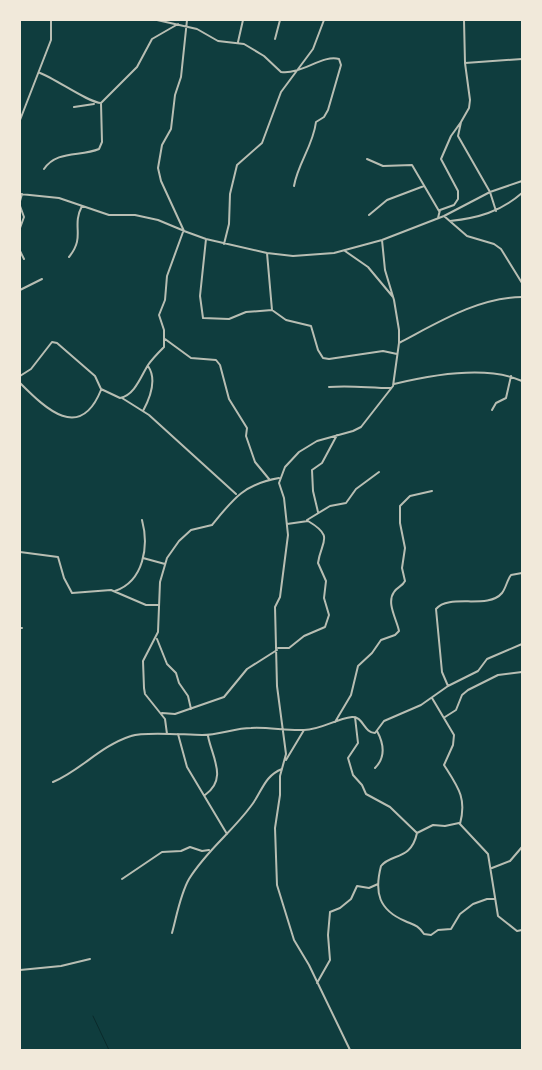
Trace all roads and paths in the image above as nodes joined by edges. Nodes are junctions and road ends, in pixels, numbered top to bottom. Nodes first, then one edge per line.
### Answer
1 (51, 20) edge
2 (157, 20) edge
3 (187, 20) edge
4 (243, 20) edge
5 (280, 20) edge
6 (324, 20) edge
7 (464, 20) edge
8 (178, 24) junction
9 (186, 26) junction
10 (276, 39) dead end
11 (238, 42) junction
12 (522, 59) edge
13 (465, 63) junction
14 (294, 72) junction
15 (40, 73) junction
16 (96, 103) junction
17 (101, 103) junction
18 (74, 107) dead end
19 (20, 120) edge
20 (461, 122) junction
21 (367, 160) dead end
22 (44, 169) dead end
23 (522, 181) edge
24 (294, 186) dead end
25 (424, 186) junction
26 (490, 192) junction
27 (522, 193) edge
28 (21, 194) edge
29 (20, 201) edge
30 (82, 205) junction
31 (20, 206) edge
32 (496, 211) junction
33 (438, 212) junction
34 (369, 215) dead end
35 (444, 216) junction
36 (438, 219) junction
37 (450, 221) junction
38 (20, 228) edge
39 (183, 231) junction
40 (206, 239) junction
41 (382, 240) junction
42 (224, 244) junction
43 (20, 251) edge
44 (345, 251) junction
45 (267, 254) junction
46 (69, 257) dead end
47 (24, 259) dead end
48 (42, 280) dead end
49 (522, 283) edge
50 (20, 290) edge
51 (394, 297) junction
52 (522, 297) edge
53 (272, 310) junction
54 (165, 339) junction
55 (399, 343) junction
56 (398, 354) junction
57 (148, 366) junction
58 (20, 376) edge
59 (511, 376) junction
60 (522, 381) edge
61 (20, 383) edge
62 (393, 384) junction
63 (329, 387) dead end
64 (391, 388) junction
65 (101, 389) junction
66 (122, 398) junction
67 (492, 410) dead end
68 (143, 411) junction
69 (337, 435) junction
70 (379, 472) dead end
71 (279, 478) junction
72 (269, 480) junction
73 (432, 491) dead end
74 (237, 495) junction
75 (318, 513) junction
76 (142, 520) dead end
77 (307, 520) junction
78 (287, 524) junction
79 (20, 552) edge
80 (143, 558) junction
81 (165, 564) junction
82 (522, 573) edge
83 (113, 591) junction
84 (158, 605) junction
85 (156, 638) junction
86 (522, 644) edge
87 (277, 649) junction
88 (522, 672) edge
89 (448, 686) junction
90 (432, 698) junction
91 (191, 709) junction
92 (162, 713) junction
93 (355, 717) junction
94 (445, 717) junction
95 (334, 723) junction
96 (281, 729) junction
97 (304, 730) junction
98 (377, 732) junction
99 (167, 734) junction
100 (178, 734) junction
101 (208, 735) junction
102 (285, 762) junction
103 (375, 768) dead end
104 (282, 769) junction
105 (53, 782) dead end
106 (205, 794) junction
107 (460, 824) junction
108 (417, 833) junction
109 (227, 834) junction
110 (522, 847) edge
111 (210, 850) junction
112 (491, 868) junction
113 (122, 879) dead end
114 (378, 884) junction
115 (495, 899) junction
116 (522, 930) edge
117 (172, 933) dead end
118 (90, 959) dead end
119 (20, 970) edge
120 (317, 983) junction
121 (350, 1050) edge

1 - 15 street
2 - 8 street
3 - 9 street
4 - 11 street
5 - 10 street
6 - 14 street
7 - 13 street
8 - 9 street
8 - 17 street
9 - 11 street
9 - 39 street
11 - 14 street
12 - 13 street
13 - 20 street
14 - 24 street
14 - 42 street
15 - 16 street
15 - 19 street
16 - 17 street
16 - 18 street
17 - 22 street
20 - 26 street
20 - 33 street
21 - 25 street
23 - 26 street
25 - 33 street
25 - 34 street
26 - 32 street
26 - 35 street
27 - 32 street
28 - 29 street
28 - 30 street
30 - 39 street
30 - 46 street
31 - 38 street
32 - 37 street
33 - 36 street
35 - 36 street
35 - 37 street
36 - 41 street
37 - 49 street
39 - 40 street
39 - 54 street
40 - 42 street
40 - 53 street
41 - 44 street
41 - 51 street
42 - 45 street
43 - 47 street
44 - 45 street
44 - 51 street
45 - 53 street
48 - 50 street
51 - 55 street
52 - 55 street
53 - 56 street
54 - 57 street
54 - 72 street
55 - 56 street
56 - 62 street
57 - 66 street
57 - 68 street
58 - 65 street
59 - 60 street
59 - 62 street
59 - 67 street
61 - 65 street
62 - 64 street
63 - 64 street
64 - 69 street
65 - 66 street
66 - 68 street
68 - 74 street
69 - 71 street
69 - 75 street
70 - 75 street
71 - 72 street
71 - 78 street
72 - 74 street
73 - 95 street
74 - 81 street
75 - 77 street
76 - 80 street
77 - 78 street
77 - 87 street
78 - 87 street
79 - 83 street
80 - 81 street
80 - 83 street
81 - 84 street
82 - 89 street
83 - 84 street
84 - 85 street
85 - 91 street
85 - 92 street
86 - 89 street
87 - 91 street
87 - 96 street
88 - 94 street
89 - 90 street
90 - 94 street
90 - 98 street
91 - 92 street
92 - 99 street
93 - 95 street
93 - 98 street
93 - 108 street
94 - 107 street
95 - 97 street
96 - 97 street
96 - 101 street
96 - 102 street
97 - 102 street
98 - 103 street
99 - 100 street
99 - 105 street
100 - 101 street
100 - 106 street
101 - 106 street
102 - 104 street
104 - 109 street
104 - 120 street
106 - 109 street
107 - 108 street
107 - 112 street
108 - 114 street
109 - 111 street
110 - 112 street
111 - 113 street
111 - 117 street
112 - 115 street
114 - 115 street
114 - 120 street
115 - 116 street
118 - 119 street
120 - 121 street

